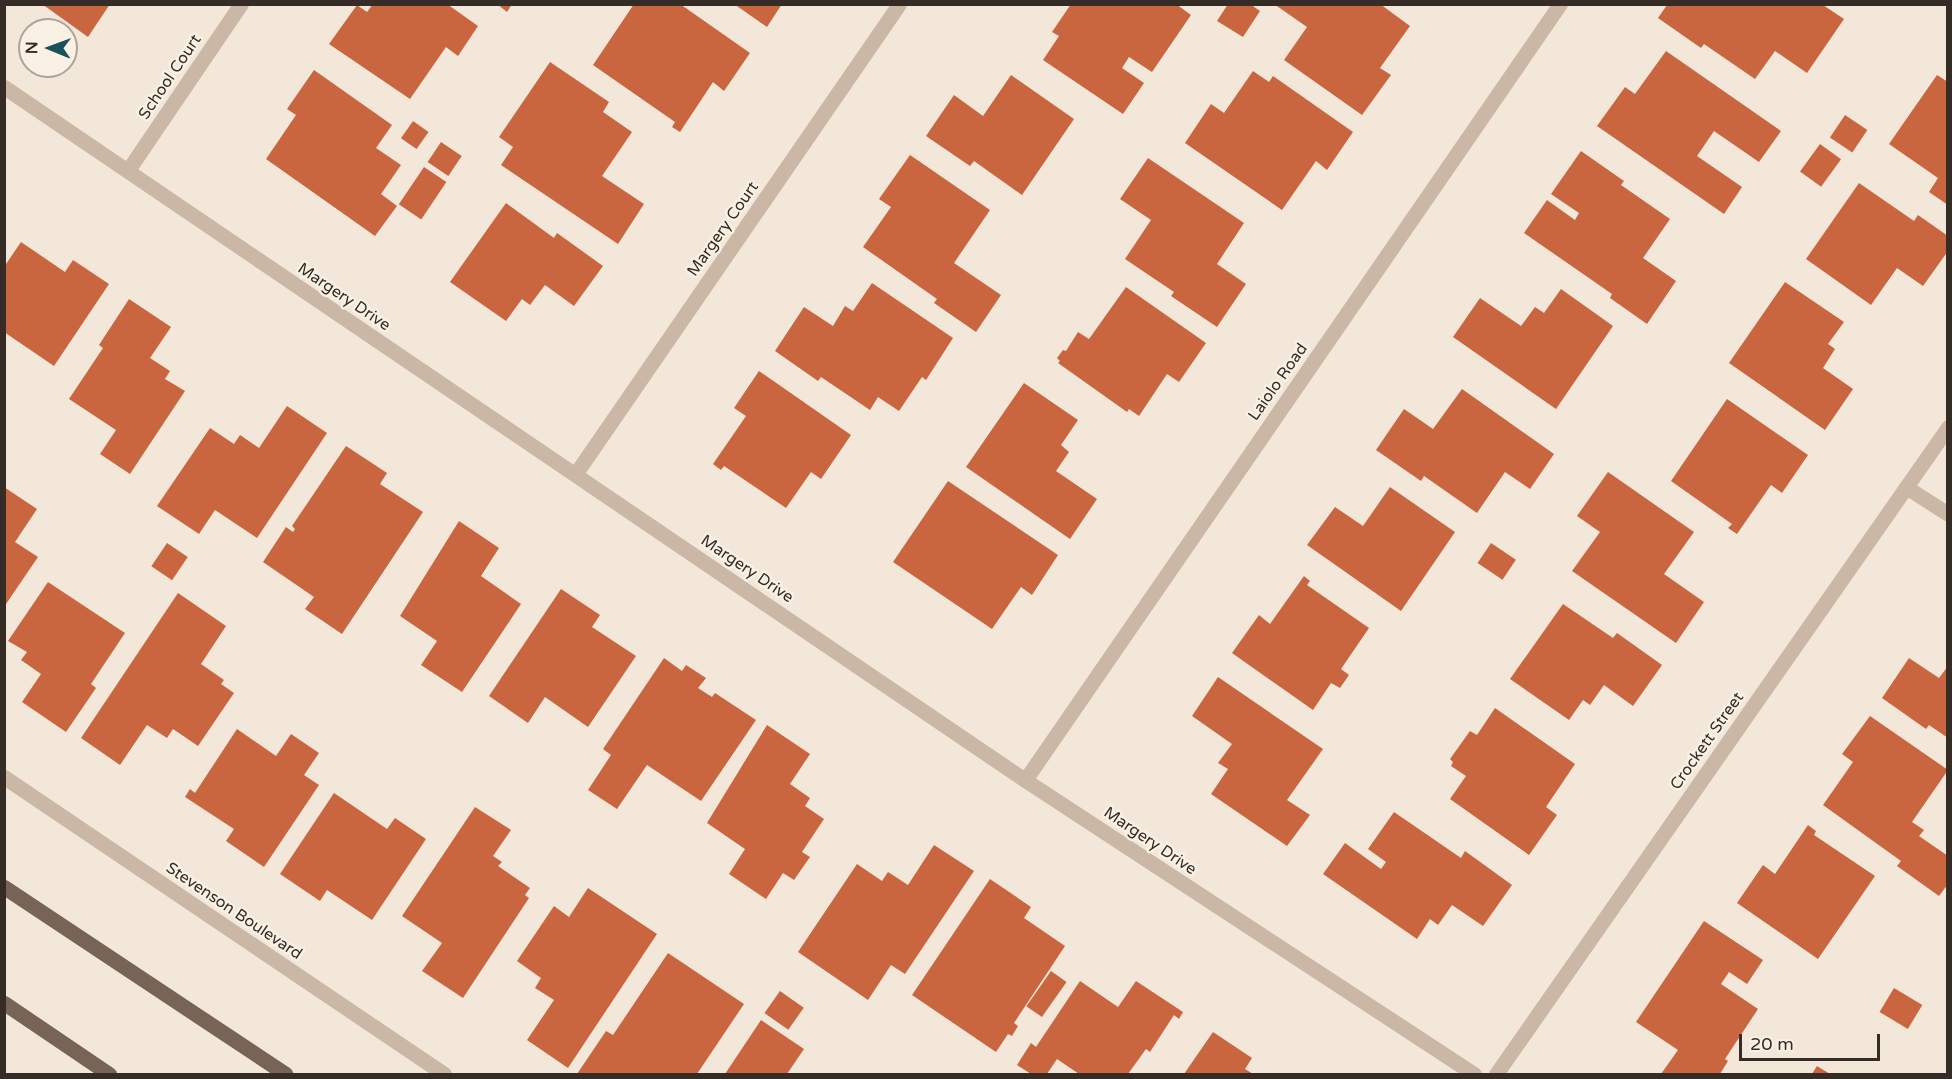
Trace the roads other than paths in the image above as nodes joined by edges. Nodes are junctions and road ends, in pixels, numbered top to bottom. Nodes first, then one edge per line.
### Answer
1 (241, 4) edge
2 (899, 4) edge
3 (1560, 4) edge
4 (4, 87) edge
5 (128, 170) junction
6 (1947, 427) edge
7 (576, 474) junction
8 (1906, 487) junction
9 (1947, 514) edge
10 (4, 777) edge
11 (1025, 780) junction
12 (4, 887) edge
13 (4, 1003) edge
14 (109, 1074) edge
15 (285, 1074) edge
16 (444, 1074) edge
17 (1474, 1074) edge
18 (1496, 1074) edge

1 - 5 street, School Court
2 - 7 street, Margery Court
3 - 11 street, Laiolo Road
4 - 5 street, Margery Drive
5 - 7 street, Margery Drive
6 - 8 street, Crockett Street
7 - 11 street, Margery Drive
8 - 9 street
8 - 18 street, Crockett Street
10 - 16 street, Stevenson Boulevard
11 - 17 street, Margery Drive
12 - 15 main road
13 - 14 main road

